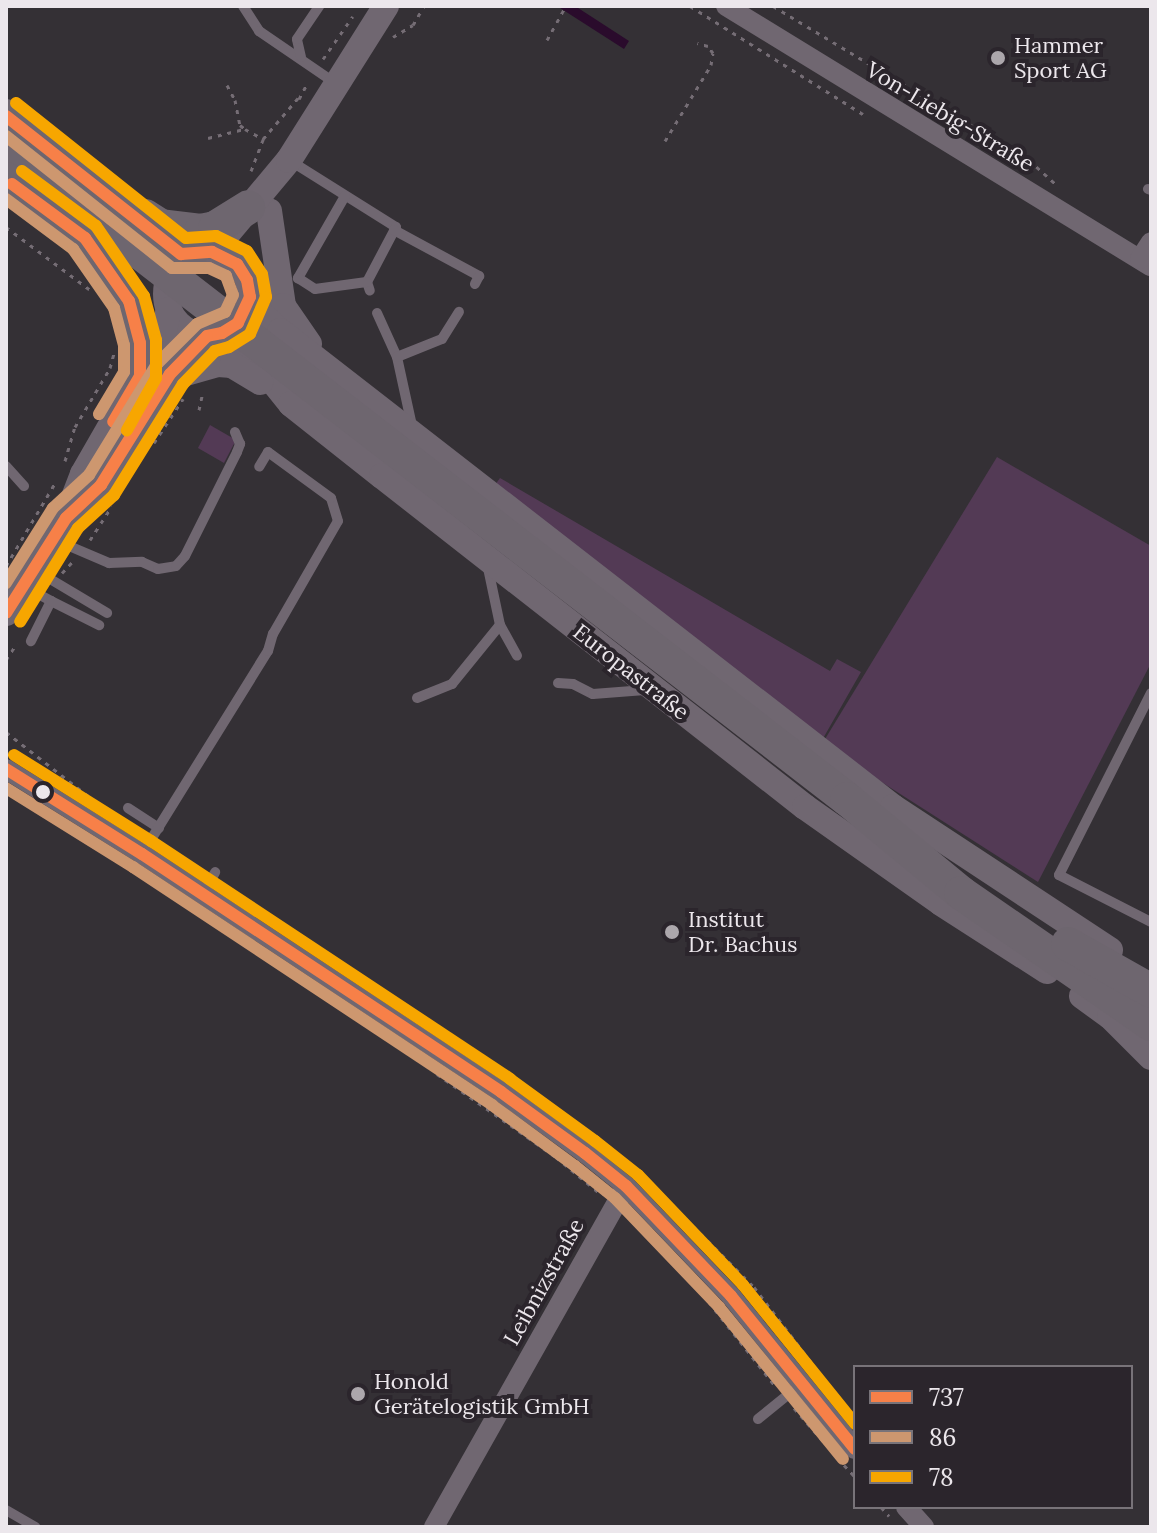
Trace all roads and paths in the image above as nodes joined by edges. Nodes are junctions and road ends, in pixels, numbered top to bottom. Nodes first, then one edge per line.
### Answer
1 (243, 6) edge
2 (319, 6) edge
3 (386, 6) edge
4 (424, 6) edge
5 (566, 6) edge
6 (726, 6) edge
7 (773, 6) edge
8 (547, 40) dead end
9 (697, 43) dead end
10 (386, 47) dead end
11 (302, 59) junction
12 (337, 84) junction
13 (227, 85) dead end
14 (298, 98) dead end
15 (6, 116) edge
16 (245, 129) junction
17 (208, 138) dead end
18 (665, 141) dead end
19 (6, 149) edge
20 (289, 160) junction
21 (6, 179) edge
22 (1061, 189) dead end
23 (107, 193) junction
24 (345, 196) junction
25 (258, 209) junction
26 (6, 227) edge
27 (394, 230) junction
28 (85, 238) junction
29 (201, 254) junction
30 (1147, 255) edge
31 (475, 284) dead end
32 (247, 285) junction
33 (95, 294) dead end
34 (168, 306) junction
35 (459, 312) dead end
36 (377, 313) dead end
37 (210, 336) junction
38 (115, 348) dead end
39 (397, 357) junction
40 (323, 363) junction
41 (151, 381) junction
42 (201, 384) dead end
43 (188, 392) dead end
44 (291, 404) junction
45 (199, 410) dead end
46 (235, 432) dead end
47 (415, 436) junction
48 (148, 453) dead end
49 (64, 463) dead end
50 (6, 466) edge
51 (259, 467) dead end
52 (61, 474) dead end
53 (24, 486) dead end
54 (115, 501) dead end
55 (60, 529) junction
56 (494, 547) junction
57 (81, 551) junction
58 (6, 566) edge
59 (37, 579) junction
60 (51, 601) junction
61 (6, 613) edge
62 (107, 613) dead end
63 (99, 625) dead end
64 (500, 625) junction
65 (31, 641) dead end
66 (517, 656) dead end
67 (558, 683) dead end
68 (657, 691) junction
69 (1151, 693) edge
70 (417, 698) dead end
71 (6, 769) edge
72 (847, 799) junction
73 (128, 808) dead end
74 (159, 828) junction
75 (142, 854) junction
76 (215, 872) dead end
77 (203, 895) junction
78 (1151, 922) edge
79 (1101, 945) junction
80 (1151, 973) edge
81 (1151, 981) edge
82 (1068, 985) junction
83 (1151, 991) edge
84 (1151, 1027) edge
85 (1151, 1057) edge
86 (428, 1067) dead end
87 (626, 1186) junction
88 (614, 1205) junction
89 (709, 1301) dead end
90 (801, 1384) junction
91 (784, 1397) junction
92 (758, 1419) dead end
93 (825, 1443) dead end
94 (853, 1447) edge
95 (835, 1454) dead end
96 (853, 1475) edge
97 (908, 1509) edge
98 (6, 1510) edge
99 (36, 1527) edge
100 (434, 1527) edge
101 (924, 1527) edge

1 - 11 lane
2 - 11 lane
3 - 12 street
4 - 10 path
5 - 8 path
6 - 30 street, Von-Liebig-Straße
7 - 22 path
9 - 18 path
11 - 12 lane
12 - 20 street
13 - 16 path
14 - 16 path
15 - 23 highway
16 - 17 path
19 - 56 highway, Europastraße
20 - 24 lane
20 - 25 street
21 - 28 highway
23 - 25 highway
23 - 29 highway
24 - 27 lane
24 - 27 lane
25 - 29 street
25 - 32 street
25 - 40 street
26 - 33 path
27 - 31 lane
28 - 34 highway
28 - 41 highway
29 - 32 street
29 - 34 street
32 - 37 street
32 - 40 street
34 - 37 street
34 - 41 street
35 - 39 lane
36 - 39 lane
37 - 41 street
37 - 44 street, Europastraße
38 - 49 path
39 - 47 lane
40 - 47 street
41 - 44 street
41 - 55 street
42 - 45 path
43 - 48 path
44 - 56 street, Europastraße
46 - 57 lane
47 - 79 street
50 - 53 lane
51 - 74 lane
52 - 58 path
54 - 57 path
55 - 57 lane
55 - 59 street
56 - 64 lane
56 - 68 street, Europastraße
56 - 72 highway, Europastraße
59 - 60 lane
59 - 61 street
59 - 62 lane
60 - 63 lane
60 - 65 lane
64 - 66 lane
64 - 70 lane
67 - 68 lane
68 - 82 street, Europastraße
69 - 78 lane
71 - 75 street
72 - 83 highway, Europastraße
72 - 84 highway, Europastraße
73 - 74 lane
74 - 75 lane
75 - 77 street
76 - 77 lane
77 - 87 street
79 - 80 street
79 - 81 highway
82 - 84 highway
82 - 85 street, Europastraße
86 - 88 path
87 - 88 street, Leibnizstraße
87 - 90 street
88 - 100 street, Leibnizstraße
89 - 91 path
90 - 91 lane
90 - 94 street
91 - 92 lane
91 - 93 path
95 - 96 path
97 - 101 street
98 - 99 lane

